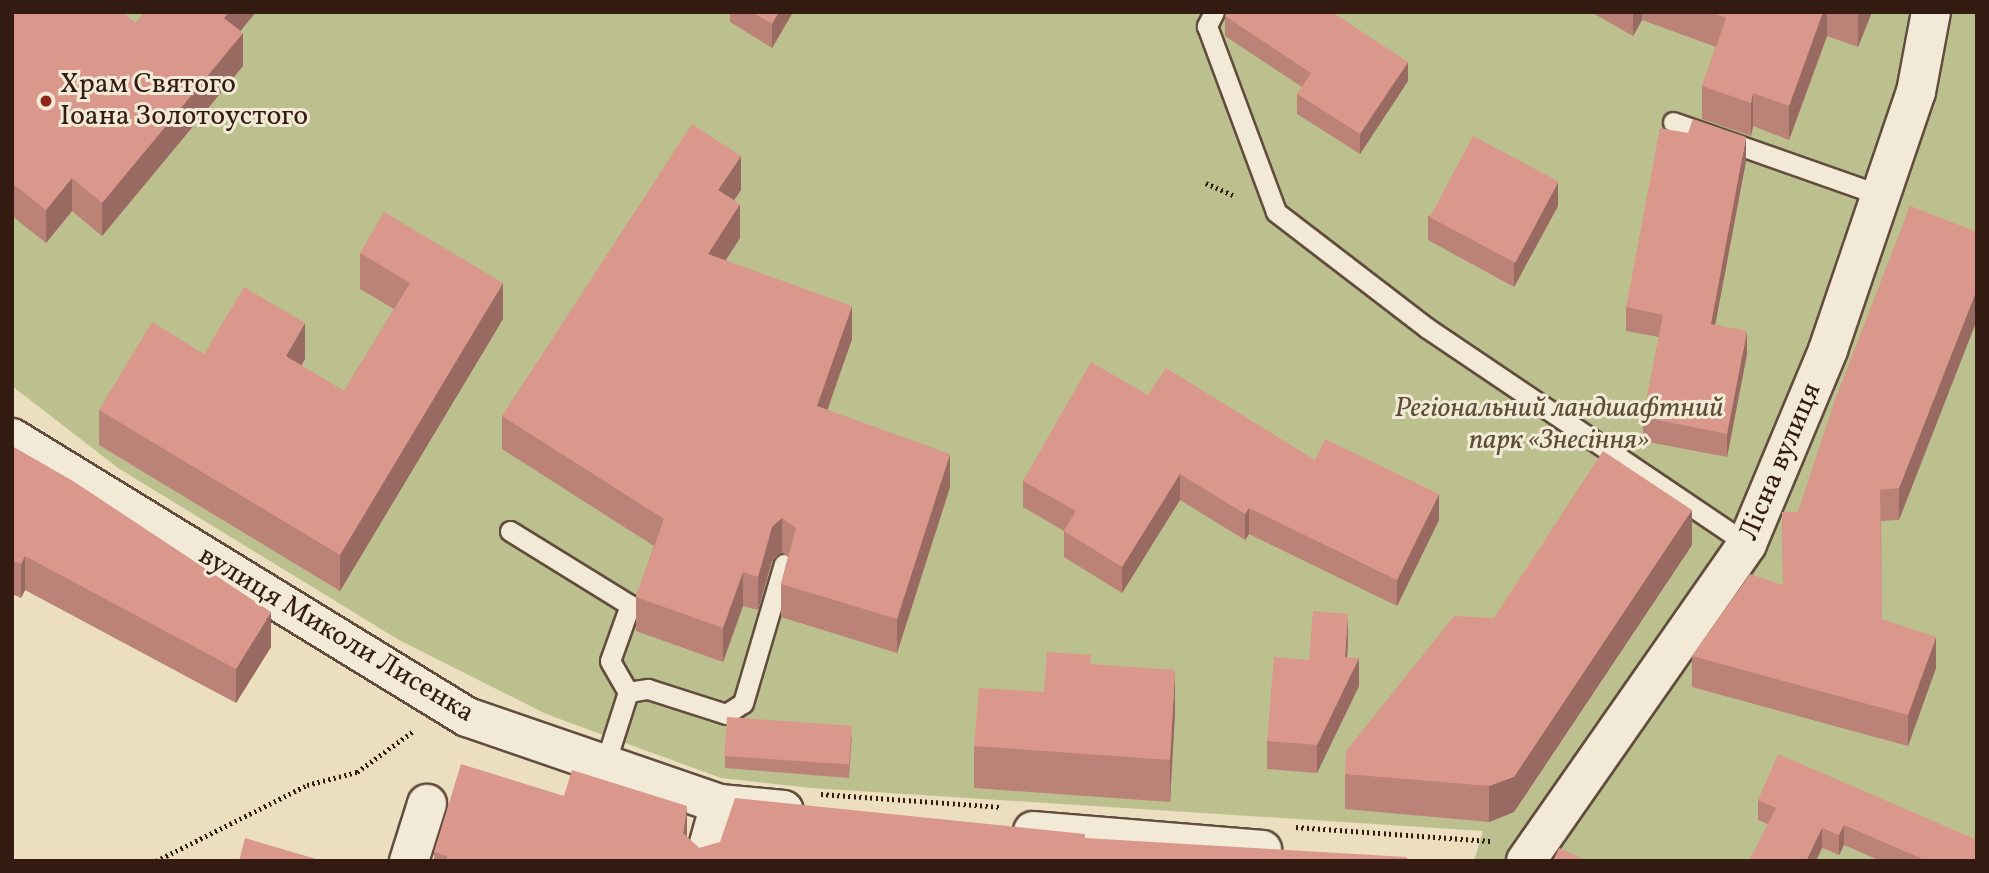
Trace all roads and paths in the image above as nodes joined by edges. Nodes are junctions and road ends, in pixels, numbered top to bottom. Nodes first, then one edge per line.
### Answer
1 (1214, 12) edge
2 (1931, 12) edge
3 (1673, 122) dead end
4 (1878, 194) junction
5 (12, 438) edge
6 (510, 531) dead end
7 (1747, 544) junction
8 (783, 564) edge
9 (628, 692) junction
10 (419, 723) dead end
11 (606, 764) junction
12 (814, 803) joint
13 (426, 804) dead end
14 (720, 804) junction
15 (1001, 817) joint
16 (1286, 839) joint
17 (1514, 851) edge
18 (156, 861) edge
19 (409, 861) edge
20 (704, 861) edge

1 - 7 lane
2 - 4 street, Лісна вулиця
3 - 4 lane
4 - 7 street, Лісна вулиця
5 - 11 street, вулиця Миколи Лисенка
6 - 9 lane
7 - 17 street, Лісна вулиця
8 - 9 lane
9 - 11 lane
10 - 18 path
11 - 14 street, вулиця Миколи Лисенка
12 - 14 street, вулиця Миколи Лисенка
12 - 15 path
13 - 19 street
14 - 20 street
15 - 16 street
16 - 17 path

